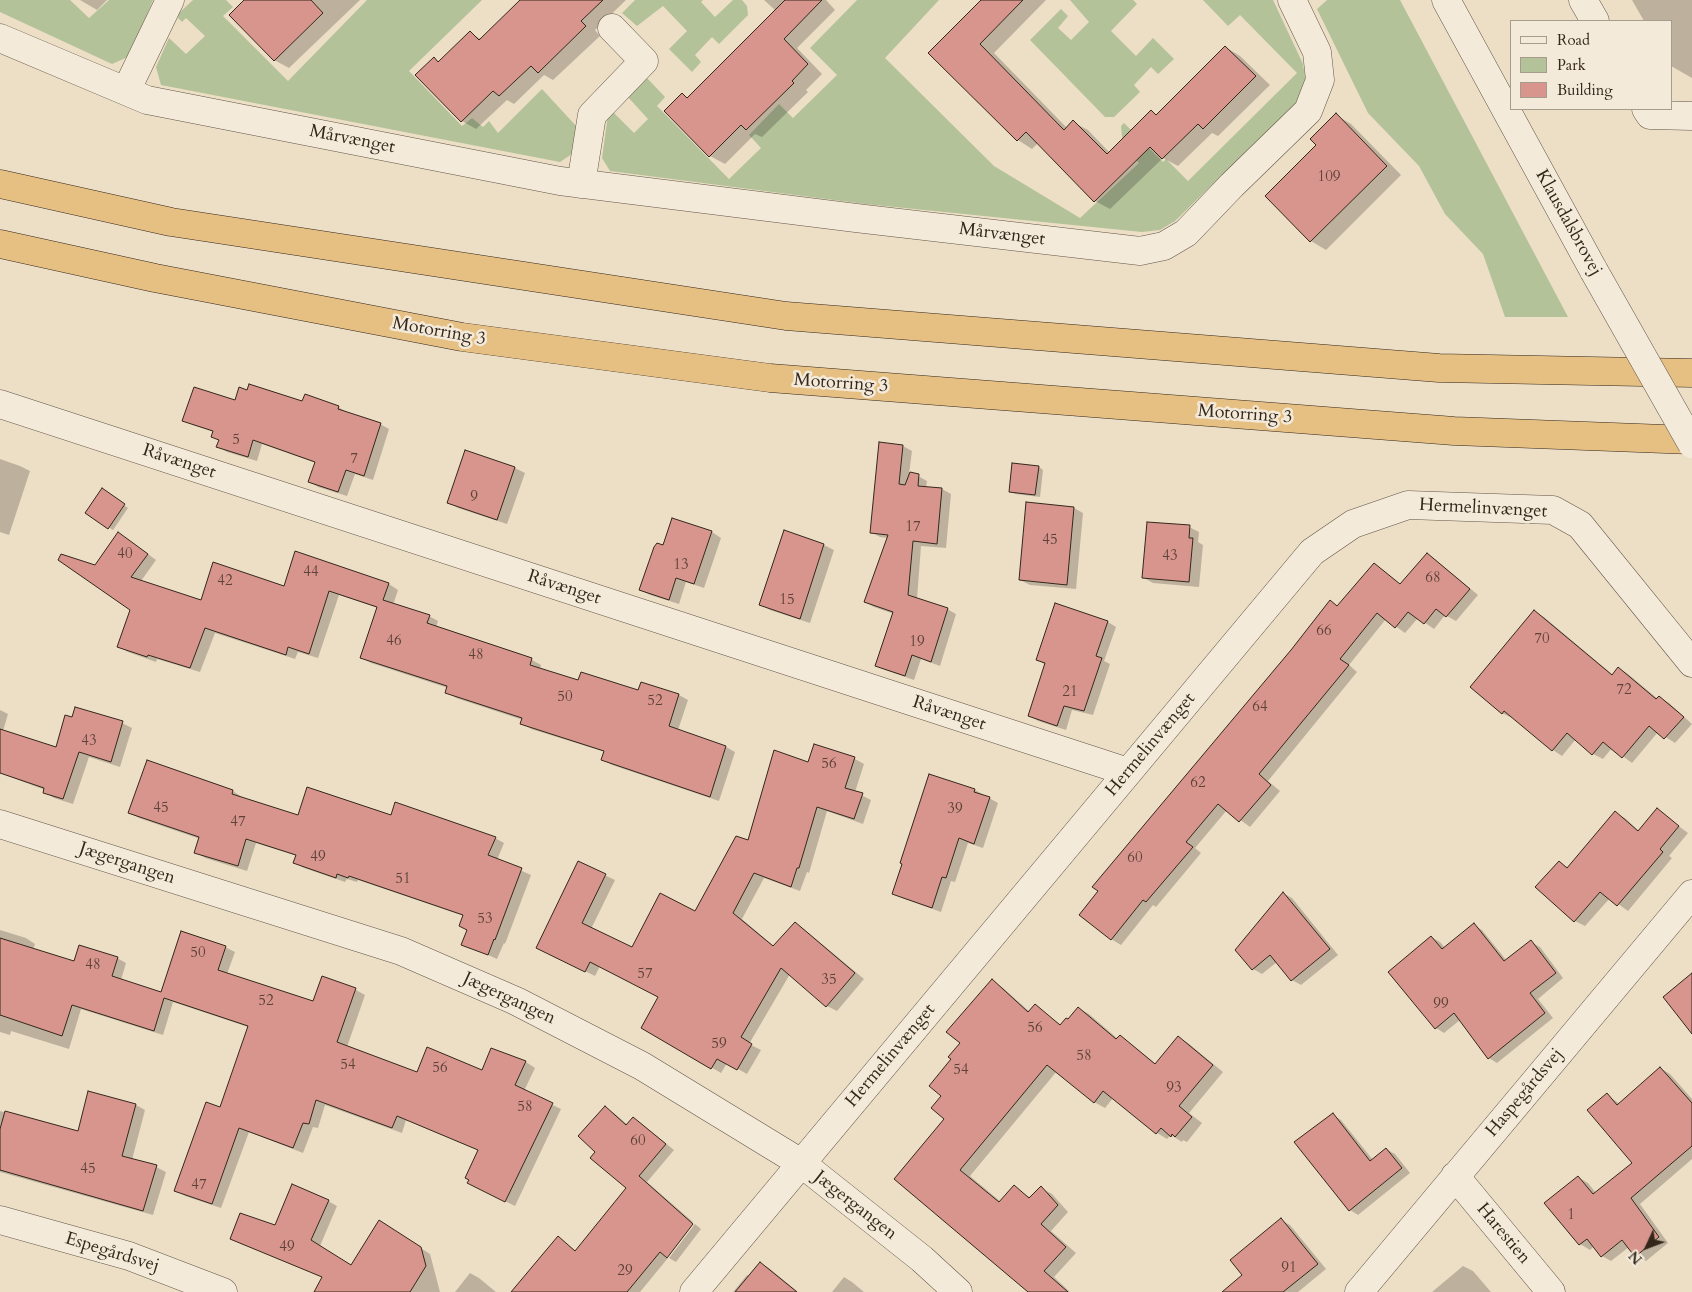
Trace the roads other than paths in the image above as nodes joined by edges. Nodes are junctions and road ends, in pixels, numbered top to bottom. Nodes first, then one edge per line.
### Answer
1 (170, 0) edge
2 (1292, 0) edge
3 (1446, 0) edge
4 (1583, 0) edge
5 (1595, 20) edge
6 (612, 28) dead end
7 (0, 38) edge
8 (126, 91) junction
9 (1647, 110) edge
10 (1692, 116) edge
11 (0, 184) edge
12 (580, 184) junction
13 (0, 244) edge
14 (1692, 373) edge
15 (0, 404) edge
16 (1692, 440) edge
17 (1692, 444) edge
18 (1692, 663) edge
19 (1128, 772) junction
20 (0, 824) edge
21 (1692, 894) edge
22 (801, 1163) junction
23 (1455, 1176) junction
24 (0, 1220) edge
25 (223, 1292) edge
26 (694, 1292) edge
27 (958, 1292) edge
28 (1358, 1292) edge
29 (1551, 1292) edge

1 - 8 street
2 - 12 street, Mårvænget
3 - 17 street, Klausdalsbrovej, bridge
4 - 5 street
6 - 12 street
7 - 8 street, Mårvænget
8 - 12 street, Mårvænget
9 - 10 street
11 - 14 highway
13 - 16 highway, Motorring 3
15 - 19 street, Råvænget
18 - 19 street, Hermelinvænget
19 - 22 street, Hermelinvænget
20 - 22 street, Jægergangen
21 - 23 street, Haspegårdsvej
22 - 26 street, Hermelinvænget
22 - 27 street, Jægergangen
23 - 28 street, Haspegårdsvej
23 - 29 street, Harestien
24 - 25 street, Espegårdsvej

